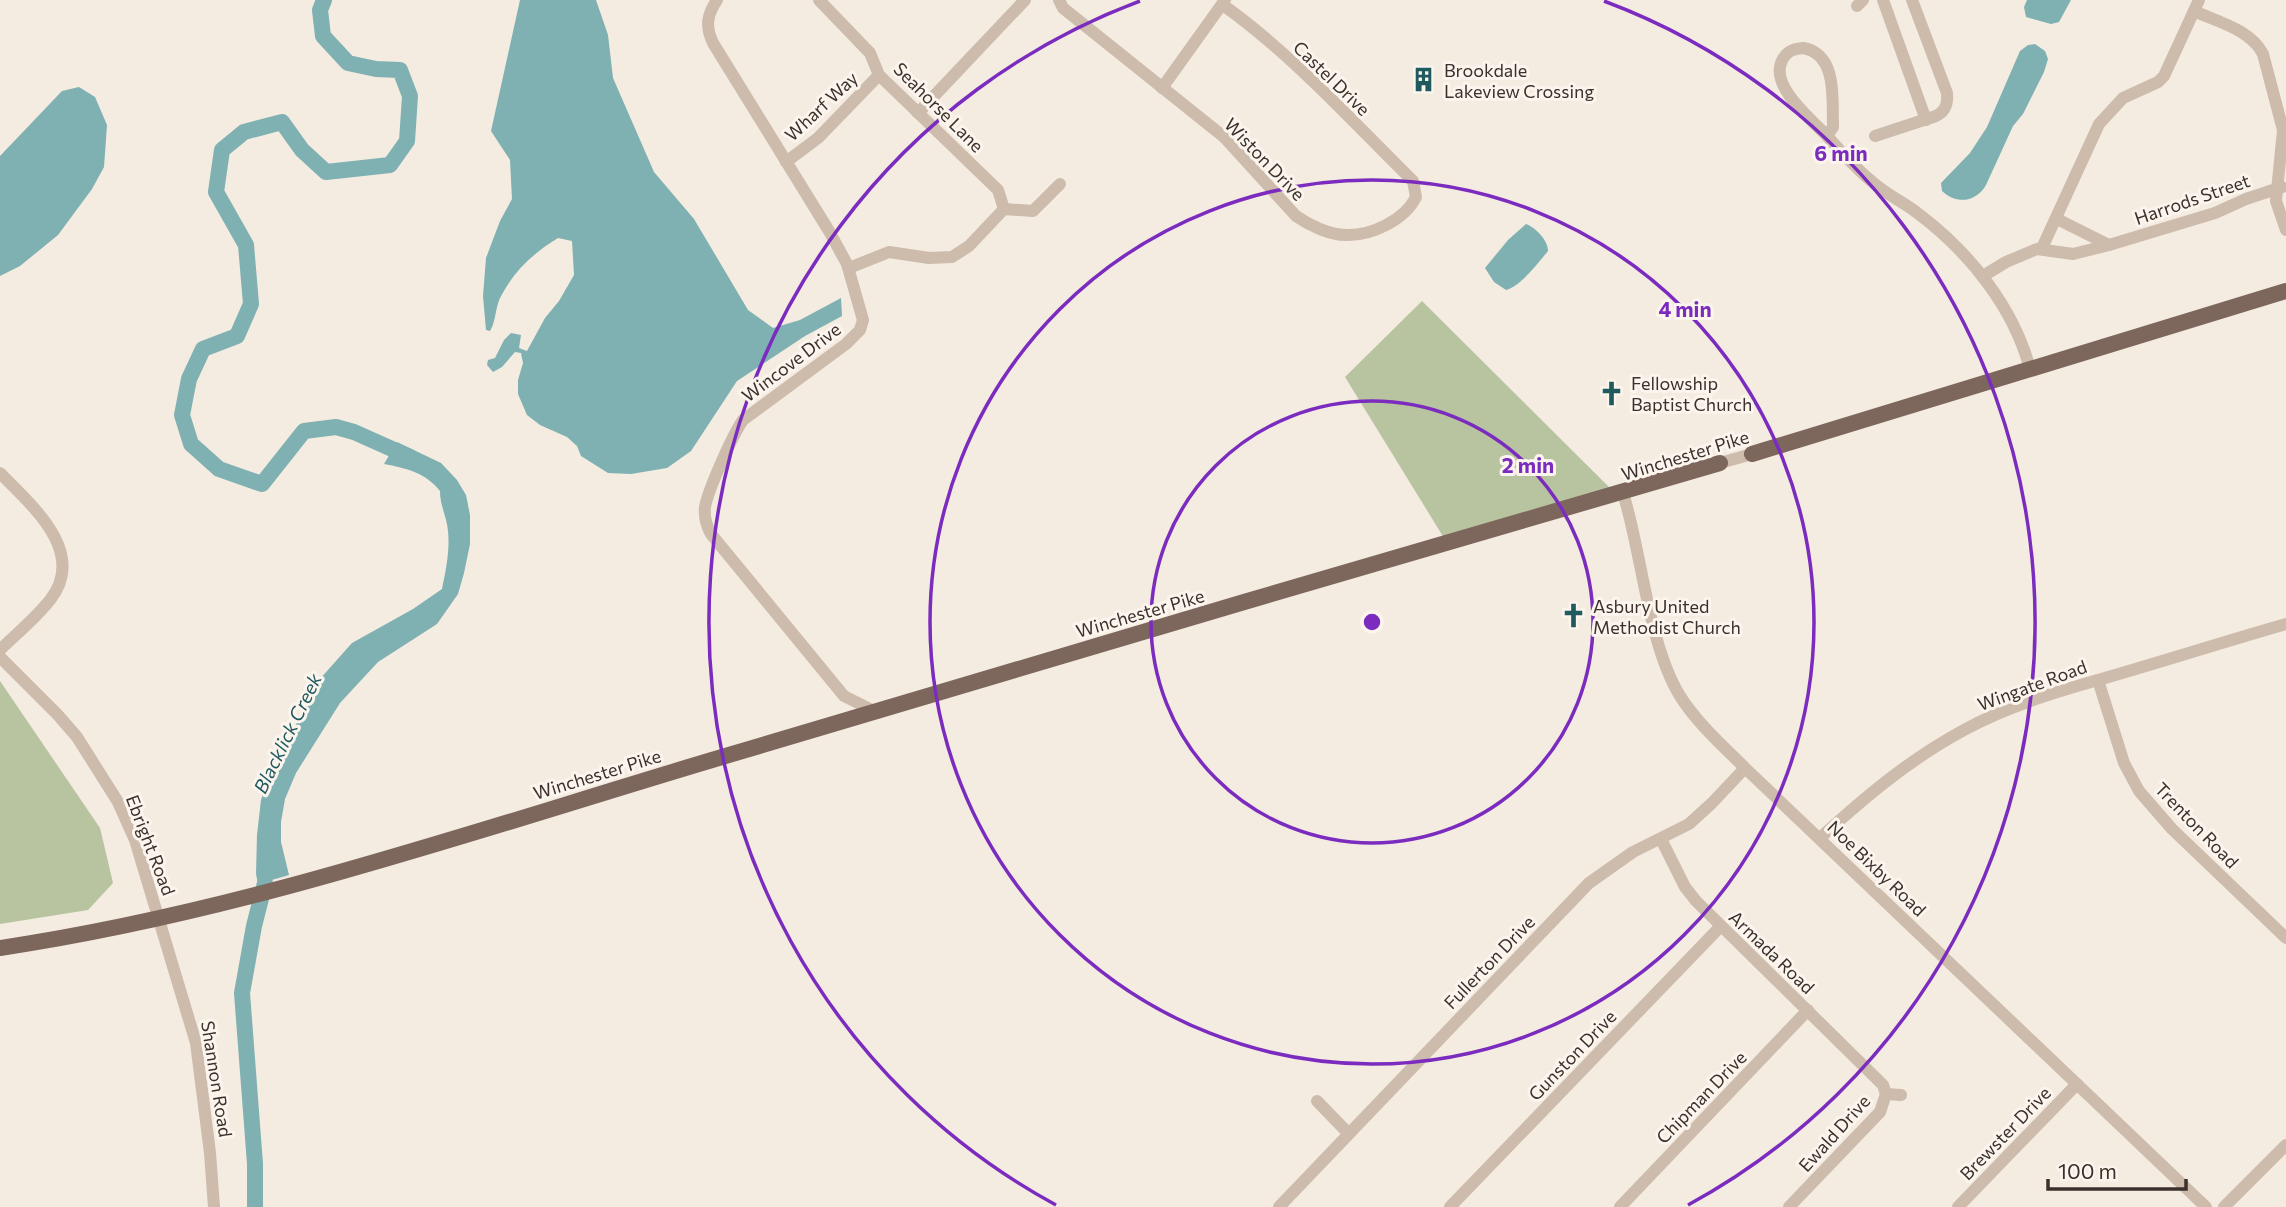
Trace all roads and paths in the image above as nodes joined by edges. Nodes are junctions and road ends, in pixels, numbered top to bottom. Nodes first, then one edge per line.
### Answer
1 (717, 0) edge
2 (819, 0) edge
3 (1024, 0) edge
4 (1059, 0) edge
5 (1883, 0) edge
6 (1912, 0) edge
7 (1224, 2) edge
8 (2196, 5) edge
9 (880, 75) junction
10 (1161, 88) junction
11 (918, 113) junction
12 (1926, 120) junction
13 (1827, 136) junction
14 (1875, 136) dead end
15 (786, 162) junction
16 (1412, 181) joint
17 (1060, 184) dead end
18 (2283, 190) edge
19 (1004, 209) junction
20 (2057, 219) junction
21 (2286, 230) edge
22 (2109, 245) junction
23 (2042, 248) junction
24 (849, 268) junction
25 (1983, 276) junction
26 (2286, 291) edge
27 (2030, 369) junction
28 (1752, 454) joint
29 (1720, 463) joint
30 (0, 473) edge
31 (1623, 493) junction
32 (2286, 624) edge
33 (0, 650) edge
34 (0, 657) edge
35 (2098, 680) junction
36 (844, 696) junction
37 (874, 711) junction
38 (840, 721) junction
39 (1745, 768) junction
40 (1820, 838) junction
41 (1661, 839) junction
42 (160, 918) junction
43 (1720, 927) junction
44 (2286, 938) edge
45 (0, 948) edge
46 (1808, 1010) junction
47 (1877, 1077) joint
48 (2077, 1084) junction
49 (1886, 1094) junction
50 (1901, 1096) dead end
51 (1317, 1101) dead end
52 (1349, 1134) junction
53 (2286, 1145) edge
54 (214, 1207) edge
55 (1279, 1207) edge
56 (1450, 1207) edge
57 (1620, 1207) edge
58 (1789, 1207) edge
59 (1958, 1207) edge
60 (2206, 1207) edge
61 (2224, 1207) edge

1 - 15 street, Wincove Drive
2 - 9 street, Seahorse Lane
3 - 11 street
4 - 10 street, Wiston Drive
5 - 12 street
6 - 12 street
7 - 10 street
7 - 16 street, Castel Drive
8 - 18 street
8 - 20 street
9 - 11 street, Seahorse Lane
9 - 15 street, Wharf Way
10 - 16 street, Wiston Drive
11 - 19 street, Seahorse Lane
12 - 14 street
13 - 13 street
13 - 25 street
15 - 24 street, Wincove Drive
17 - 19 street
18 - 21 street
18 - 22 street, Harrods Street
19 - 24 street
20 - 22 street
20 - 23 street
22 - 23 street, Harrods Street
23 - 25 street, Harrods Street
24 - 36 street, Wincove Drive
25 - 27 street
26 - 27 main road, Winchester Pike
27 - 28 main road, Winchester Pike
28 - 29 street, Winchester Pike
29 - 31 main road, Winchester Pike
30 - 33 street
31 - 37 main road, Winchester Pike
31 - 39 street, Noe Bixby Road
32 - 35 street, Wingate Road
34 - 42 street, Ebright Road
35 - 40 street, Wingate Road
35 - 44 street, Trenton Road
36 - 37 street, Wincove Drive
36 - 38 street
37 - 38 main road, Winchester Pike
38 - 42 main road, Winchester Pike
39 - 40 street, Noe Bixby Road
39 - 41 street, Fullerton Drive
40 - 48 street, Noe Bixby Road
41 - 43 street, Armada Road
41 - 52 street, Fullerton Drive
42 - 45 main road, Winchester Pike
42 - 54 street, Shannon Road
43 - 46 street, Armada Road
43 - 56 street, Gunston Drive
46 - 47 street, Armada Road
46 - 57 street, Chipman Drive
47 - 49 street, Ewald Drive
48 - 59 street, Brewster Drive
48 - 60 street, Noe Bixby Road
49 - 50 street
49 - 58 street, Ewald Drive
51 - 52 street
52 - 55 street, Fullerton Drive
53 - 61 street

